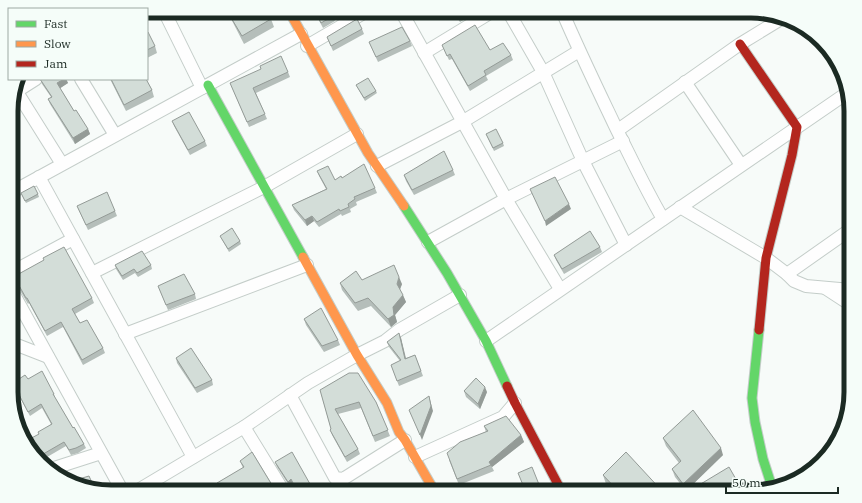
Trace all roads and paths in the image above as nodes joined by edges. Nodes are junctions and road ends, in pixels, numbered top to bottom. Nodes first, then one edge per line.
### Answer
1 (168, 18) edge
2 (292, 18) edge
3 (355, 18) edge
4 (405, 18) edge
5 (482, 18) edge
6 (512, 18) edge
7 (565, 18) edge
8 (776, 21) edge
9 (301, 34) junction
10 (740, 44) junction
11 (307, 46) junction
12 (579, 51) junction
13 (424, 53) junction
14 (543, 72) junction
15 (34, 80) edge
16 (81, 80) edge
17 (686, 82) junction
18 (21, 87) edge
19 (205, 87) junction
20 (843, 96) edge
21 (19, 98) edge
22 (462, 122) junction
23 (797, 127) junction
24 (357, 134) junction
25 (115, 135) junction
26 (620, 136) junction
27 (583, 161) junction
28 (62, 164) junction
29 (741, 165) junction
30 (377, 166) junction
31 (39, 177) junction
32 (18, 186) edge
33 (264, 187) junction
34 (506, 199) junction
35 (680, 207) junction
36 (663, 219) junction
37 (844, 234) edge
38 (74, 239) junction
39 (428, 242) junction
40 (626, 245) junction
41 (766, 258) junction
42 (308, 265) junction
43 (18, 269) edge
44 (92, 273) junction
45 (787, 274) junction
46 (824, 287) junction
47 (844, 289) edge
48 (560, 290) junction
49 (460, 295) junction
50 (844, 301) edge
51 (18, 303) edge
52 (125, 334) junction
53 (486, 341) junction
54 (18, 345) edge
55 (357, 355) junction
56 (48, 357) junction
57 (290, 395) junction
58 (515, 403) junction
59 (244, 428) junction
60 (405, 440) junction
61 (101, 453) junction
62 (415, 457) junction
63 (193, 458) junction
64 (57, 467) edge
65 (770, 483) edge
66 (119, 485) edge
67 (147, 485) edge
68 (280, 485) edge
69 (431, 485) edge
70 (558, 485) edge

1 - 19 street
2 - 9 street
3 - 11 street
4 - 13 street
5 - 13 street
6 - 14 street
7 - 12 street
8 - 10 street
9 - 11 street
9 - 19 street
10 - 17 street
10 - 23 street
11 - 24 street
12 - 14 street
12 - 26 street
13 - 22 street
14 - 22 street
14 - 27 street
15 - 18 street
16 - 25 street
17 - 26 street
17 - 29 street
19 - 25 street
19 - 33 street
20 - 23 street
21 - 28 street
22 - 30 street
22 - 34 street
23 - 29 street
23 - 41 street
24 - 30 street
24 - 33 street
25 - 28 street
26 - 27 street
26 - 36 street
27 - 34 street
27 - 40 street
28 - 31 street
29 - 35 street
30 - 39 street
31 - 32 street
31 - 38 street
33 - 42 street
33 - 44 street
34 - 39 street
34 - 48 street
35 - 36 street
35 - 41 street
36 - 40 street
37 - 45 street
38 - 43 street
38 - 44 street
39 - 49 street
40 - 48 street
41 - 45 street
41 - 65 street
42 - 52 street
42 - 55 street
44 - 52 street
45 - 46 street
46 - 47 street
46 - 50 street
48 - 53 street
49 - 53 street
49 - 55 street
51 - 56 street
52 - 63 street
53 - 58 street
54 - 56 street
55 - 57 street
55 - 60 street
56 - 61 street
57 - 59 street
57 - 60 street
58 - 62 street
58 - 70 street
59 - 63 street
59 - 68 street
60 - 62 street
61 - 64 street
61 - 66 street
62 - 69 street
63 - 67 street

